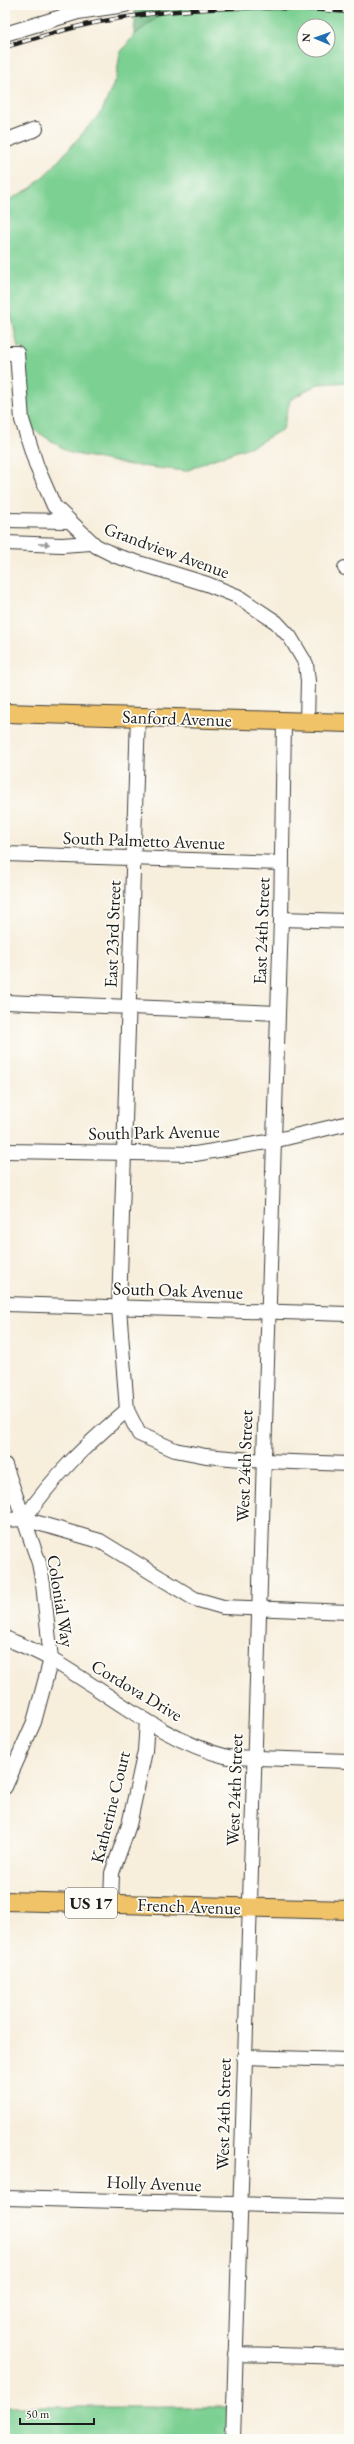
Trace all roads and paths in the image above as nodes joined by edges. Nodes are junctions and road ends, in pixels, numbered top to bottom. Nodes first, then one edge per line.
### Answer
1 (125, 5) edge
2 (78, 9) edge
3 (5, 34) edge
4 (36, 129) dead end
5 (5, 141) edge
6 (11, 353) edge
7 (12, 370) edge
8 (5, 520) edge
9 (68, 521) junction
10 (5, 543) edge
11 (91, 543) junction
12 (5, 713) edge
13 (138, 716) junction
14 (284, 721) junction
15 (307, 722) junction
16 (349, 723) edge
17 (5, 854) edge
18 (134, 859) junction
19 (282, 863) junction
20 (281, 919) junction
21 (349, 921) edge
22 (5, 1002) edge
23 (128, 1007) junction
24 (277, 1013) junction
25 (349, 1123) edge
26 (273, 1141) junction
27 (5, 1151) edge
28 (124, 1154) junction
29 (5, 1304) edge
30 (119, 1308) junction
31 (268, 1312) junction
32 (349, 1314) edge
33 (127, 1410) junction
34 (264, 1461) junction
35 (349, 1464) edge
36 (5, 1465) edge
37 (24, 1519) junction
38 (5, 1520) edge
39 (258, 1610) junction
40 (349, 1612) edge
41 (5, 1638) edge
42 (51, 1659) junction
43 (147, 1721) junction
44 (254, 1758) junction
45 (349, 1761) edge
46 (5, 1787) edge
47 (5, 1901) edge
48 (111, 1903) junction
49 (249, 1907) junction
50 (349, 1910) edge
51 (244, 2057) junction
52 (349, 2060) edge
53 (5, 2198) edge
54 (240, 2205) junction
55 (349, 2207) edge
56 (235, 2354) junction
57 (349, 2357) edge
58 (233, 2439) edge

1 - 2 street
2 - 3 street
4 - 5 street
6 - 7 street, Grandview Avenue
7 - 9 street, Grandview Avenue
8 - 9 street
9 - 11 street, Grandview Avenue
10 -> 11 street
11 - 15 street, Grandview Avenue
12 - 13 main road, Sanford Avenue
13 - 14 main road, Sanford Avenue
13 - 18 street, East 23rd Street
14 - 15 main road, Sanford Avenue
14 - 19 street, East 24th Street
15 - 16 main road, Sanford Avenue
17 - 18 street, South Palmetto Avenue
18 - 19 street, South Palmetto Avenue
18 - 23 street, East 23rd Street
19 - 20 street, East 24th Street
20 - 21 street
20 - 24 street, East 24th Street
22 - 23 street
23 - 24 street
23 - 28 street, East 23rd Street
24 - 26 street, East 24th Street
25 - 26 street, South Park Avenue
26 - 28 street, South Park Avenue
26 - 31 street, West 24th Street
27 - 28 street, South Park Avenue
28 - 30 street, East 23rd Street
29 - 30 street, South Oak Avenue
30 - 31 street, South Oak Avenue
30 - 33 street, East 23rd Street
31 - 32 street, South Oak Avenue
31 - 34 street, West 24th Street
33 - 34 street
33 - 37 street
34 - 35 street
34 - 39 street, West 24th Street
36 - 37 street, Colonial Way
37 - 38 street
37 - 39 street
37 - 42 street, Colonial Way
39 - 40 street
39 - 44 street, West 24th Street
41 - 42 street, Cordova Drive
42 - 43 street, Cordova Drive
42 - 46 street, Colonial Way
43 - 44 street, Cordova Drive
43 - 48 street, Katherine Court
44 - 45 street, Cordova Drive
44 - 49 street, West 24th Street
47 - 48 main road, French Avenue / US 17
48 - 49 main road, French Avenue / US 17
49 - 50 main road, French Avenue / US 17
49 - 51 street, West 24th Street
51 - 52 street
51 - 54 street, West 24th Street
53 - 54 street, Holly Avenue
54 - 55 street, Holly Avenue
54 - 56 street, West 24th Street
56 - 57 street
56 - 58 street, West 24th Street

